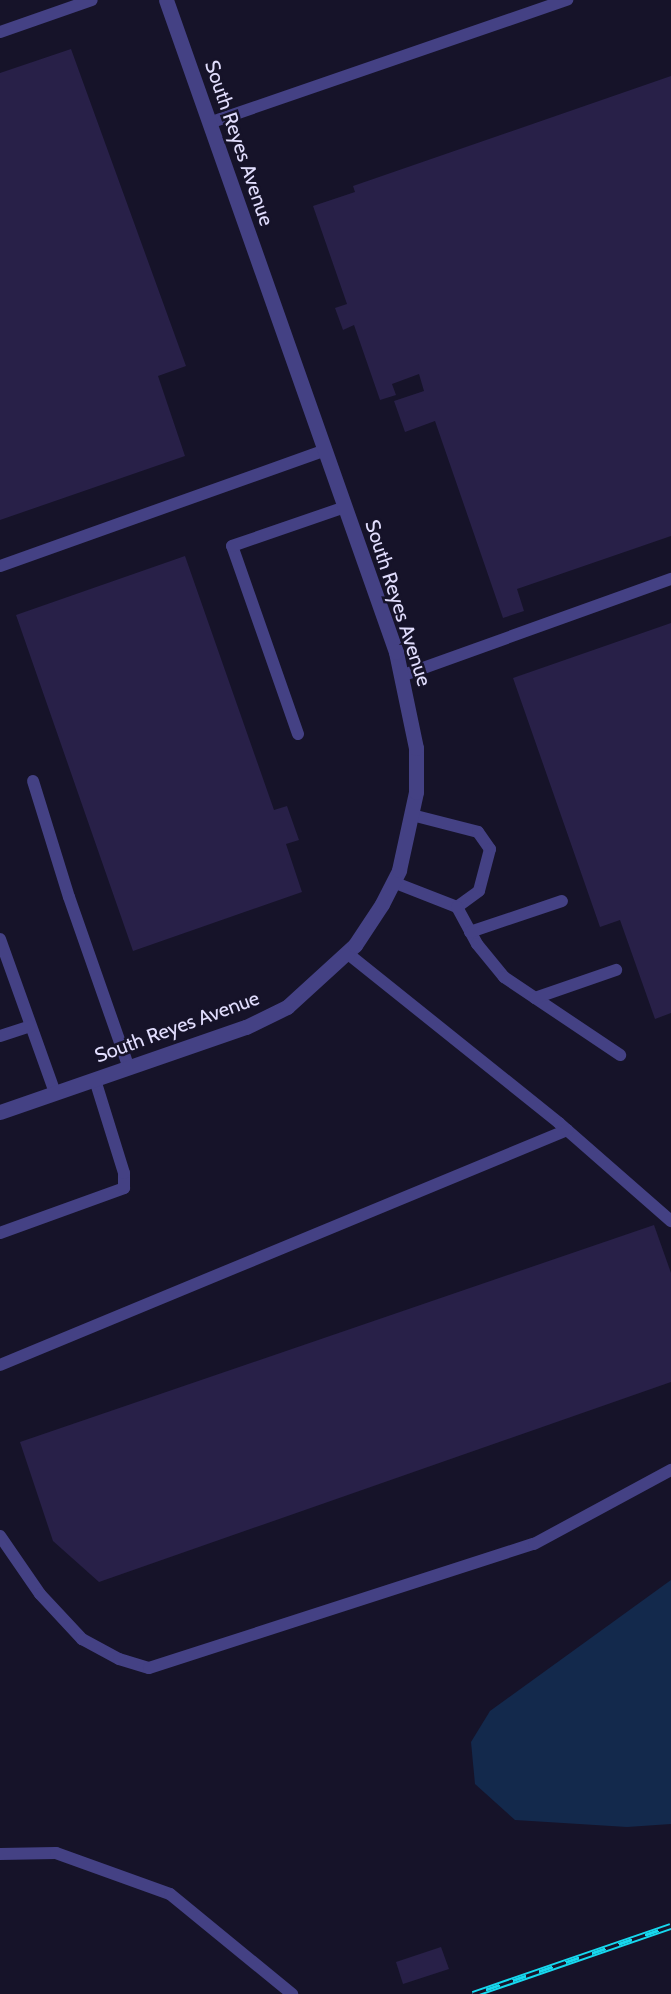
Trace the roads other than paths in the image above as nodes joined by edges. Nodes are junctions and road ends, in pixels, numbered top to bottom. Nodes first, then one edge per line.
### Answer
1 (92, 0) edge
2 (166, 0) edge
3 (567, 0) edge
4 (0, 32) edge
5 (209, 123) junction
6 (325, 450) junction
7 (345, 507) junction
8 (0, 566) edge
9 (671, 579) edge
10 (401, 676) junction
11 (298, 734) dead end
12 (33, 780) dead end
13 (412, 815) junction
14 (393, 882) junction
15 (562, 900) dead end
16 (457, 907) junction
17 (470, 932) junction
18 (0, 939) edge
19 (347, 953) junction
20 (616, 970) dead end
21 (535, 998) junction
22 (30, 1026) junction
23 (0, 1036) edge
24 (620, 1055) dead end
25 (129, 1068) junction
26 (95, 1080) junction
27 (55, 1093) junction
28 (0, 1112) edge
29 (567, 1130) junction
30 (671, 1221) edge
31 (0, 1233) edge
32 (0, 1365) edge
33 (671, 1470) edge
34 (0, 1536) edge
35 (0, 1854) edge
36 (292, 1994) edge

1 - 4 lane
2 - 5 street, South Reyes Avenue
3 - 5 lane
5 - 6 street, South Reyes Avenue
6 - 7 street, South Reyes Avenue
6 - 8 lane
7 - 10 street, South Reyes Avenue
7 - 11 lane
9 - 10 lane
10 - 13 street, South Reyes Avenue
12 - 25 lane
13 - 14 street, South Reyes Avenue
13 - 16 lane
14 - 16 lane
14 - 19 street, South Reyes Avenue
15 - 17 lane
16 - 17 lane
17 - 21 lane
18 - 22 lane
19 - 25 street, South Reyes Avenue
19 - 29 lane
20 - 21 lane
21 - 24 lane
22 - 23 lane
22 - 27 lane
25 - 26 street, South Reyes Avenue
26 - 27 street, South Reyes Avenue
26 - 31 lane
27 - 28 street, South Reyes Avenue
29 - 30 lane
29 - 32 lane
33 - 34 lane
35 - 36 lane

